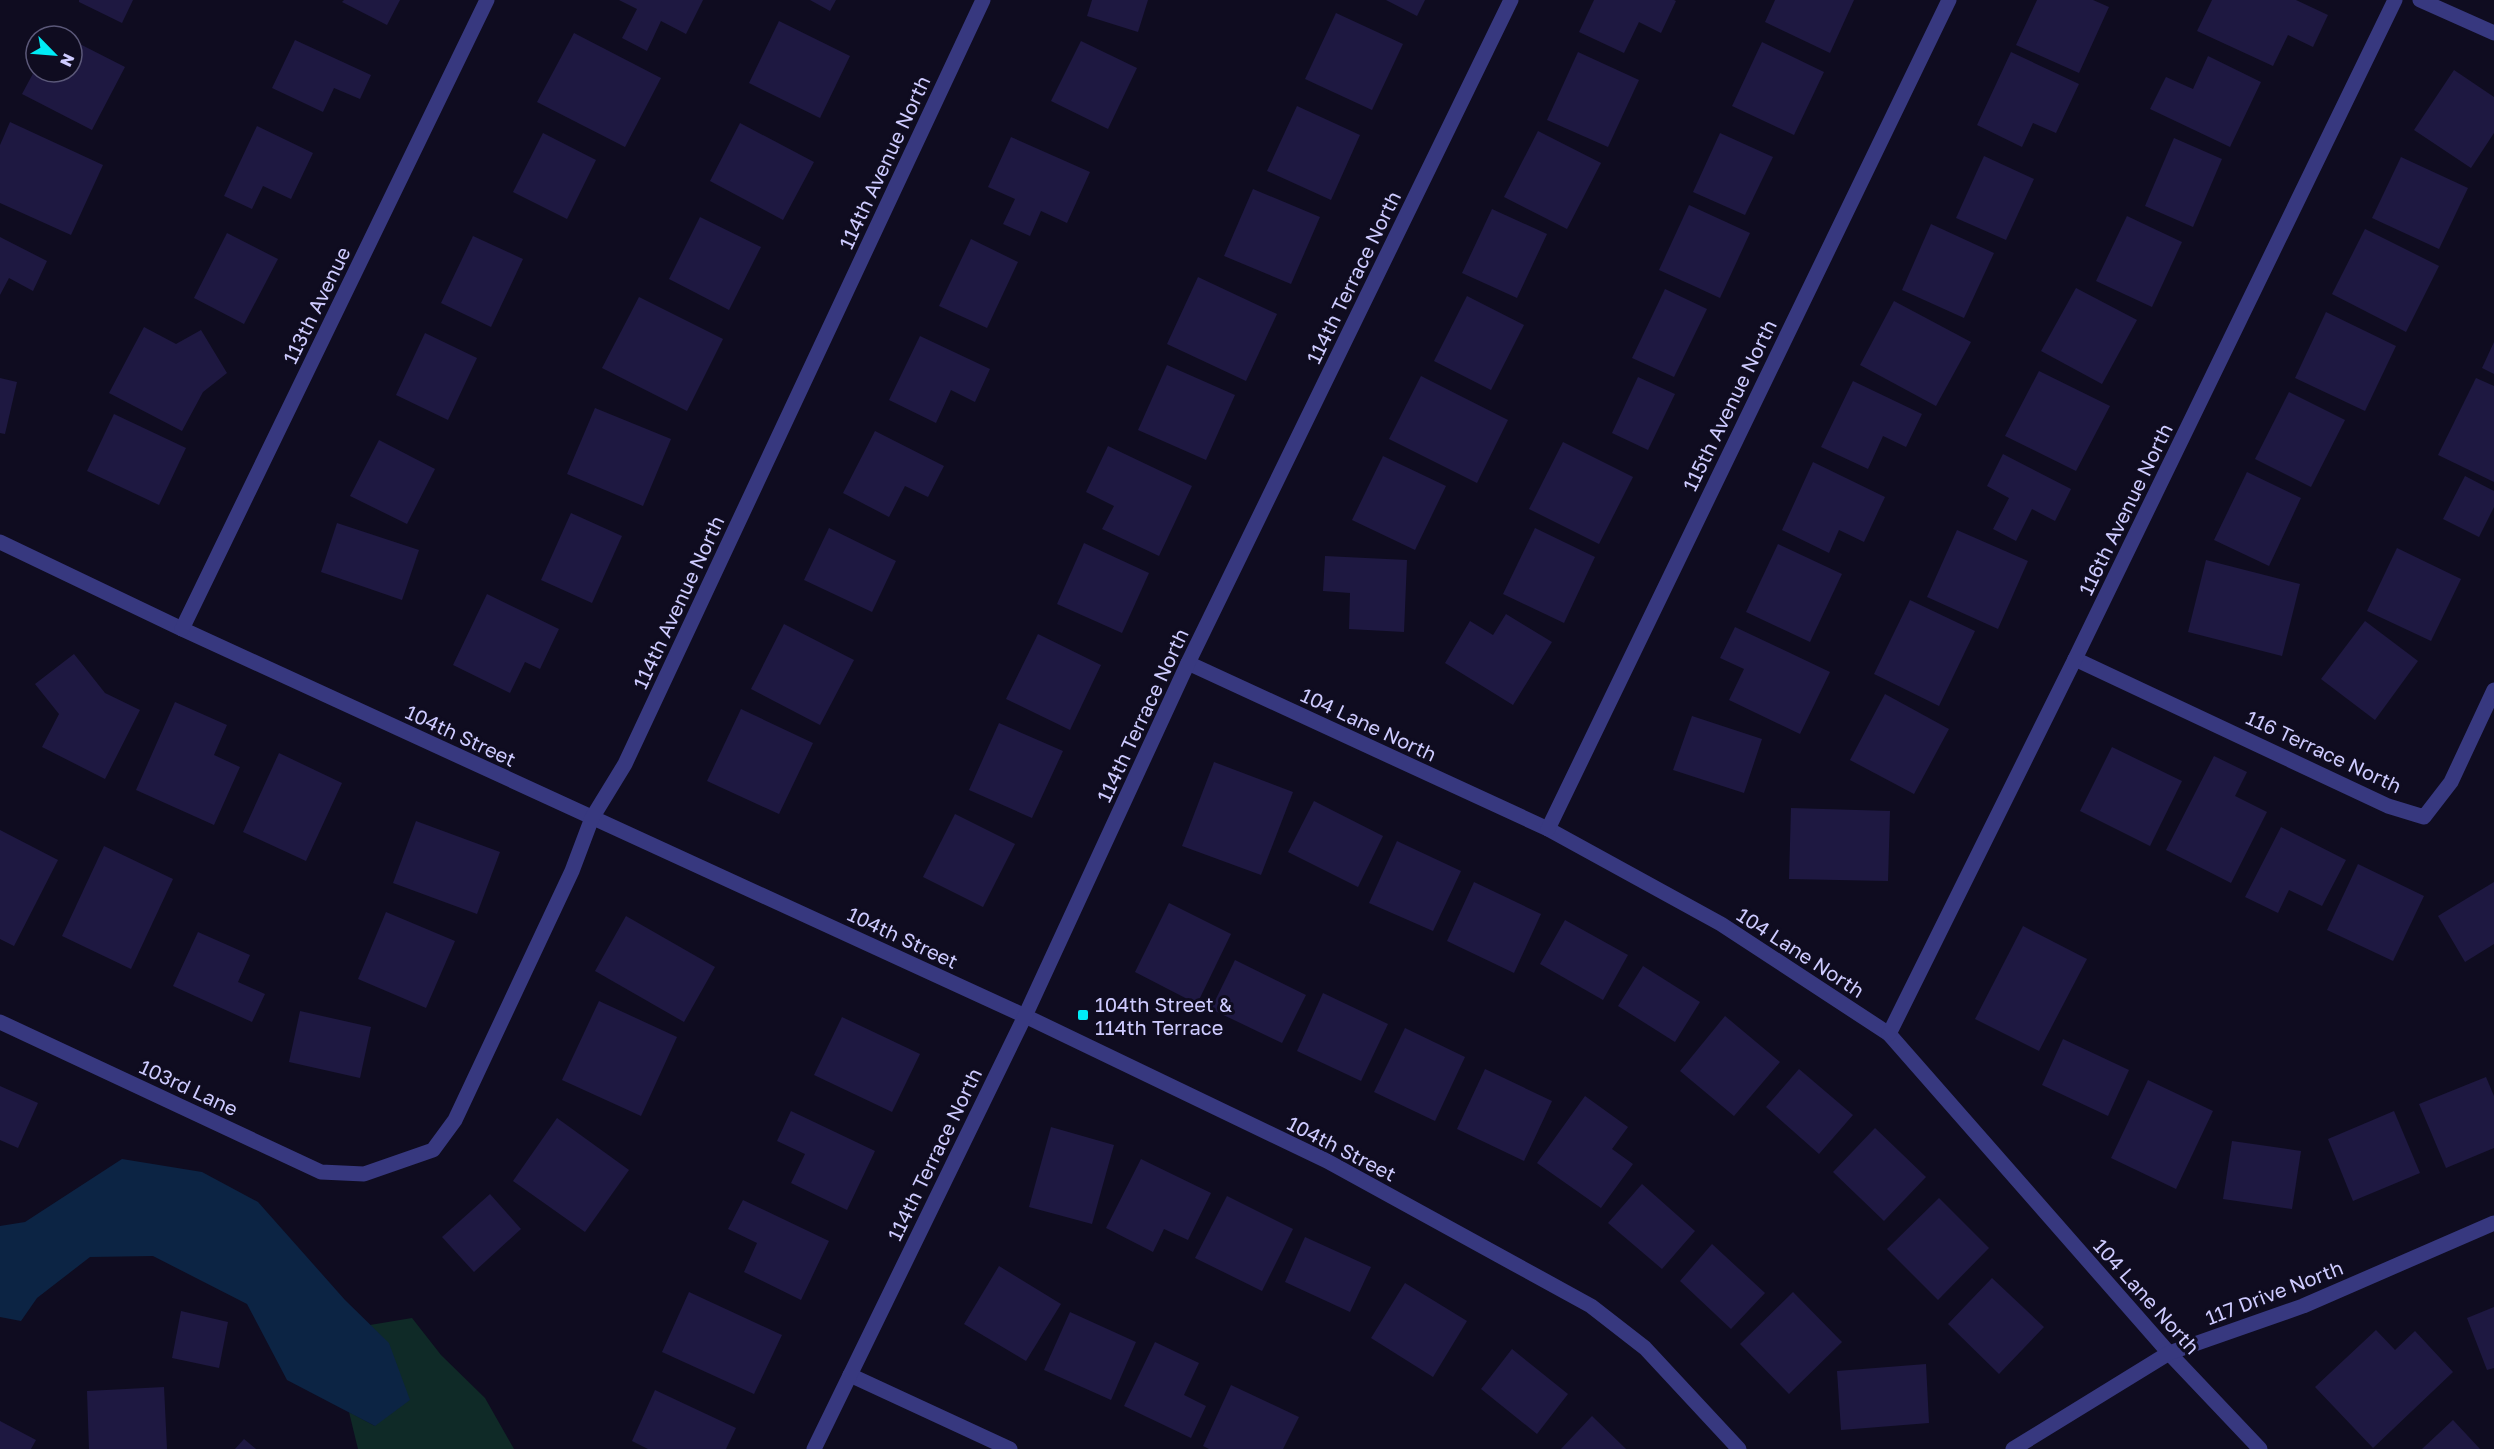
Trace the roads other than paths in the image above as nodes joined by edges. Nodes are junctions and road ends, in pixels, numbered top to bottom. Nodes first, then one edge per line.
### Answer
1 (487, 0) edge
2 (983, 0) edge
3 (1511, 0) edge
4 (1949, 0) edge
5 (2395, 0) edge
6 (2420, 0) edge
7 (2494, 33) edge
8 (0, 542) edge
9 (182, 629) junction
10 (2075, 659) junction
11 (1188, 663) junction
12 (2494, 690) edge
13 (592, 818) junction
14 (1548, 829) junction
15 (1025, 1016) junction
16 (0, 1022) edge
17 (1889, 1034) junction
18 (364, 1173) joint
19 (2494, 1223) edge
20 (2169, 1353) junction
21 (850, 1375) junction
22 (814, 1449) edge
23 (1010, 1449) edge
24 (1739, 1449) edge
25 (2013, 1449) edge
26 (2260, 1449) edge

1 - 9 street, 113th Avenue
2 - 13 street, 114th Avenue North
3 - 11 street, 114th Terrace North
4 - 14 street, 115th Avenue North
5 - 10 street, 116th Avenue North
6 - 7 street
8 - 9 street, 104th Street
9 - 13 street, 104th Street
10 - 12 street, 116 Terrace North
10 - 17 street, 116th Avenue North
11 - 14 street, 104 Lane North
11 - 15 street, 114th Terrace North
13 - 15 street, 104th Street
13 - 18 street, 114th Avenue North
14 - 17 street, 104 Lane North
15 - 21 street, 114th Terrace North
15 - 24 street, 104th Street
16 - 18 street, 103rd Lane
17 - 20 street, 104 Lane North
19 - 20 street, 117 Drive North
20 - 25 street, 117 Drive North
20 - 26 street, 104 Lane North
21 - 22 street, 114th Terrace North
21 - 23 street

